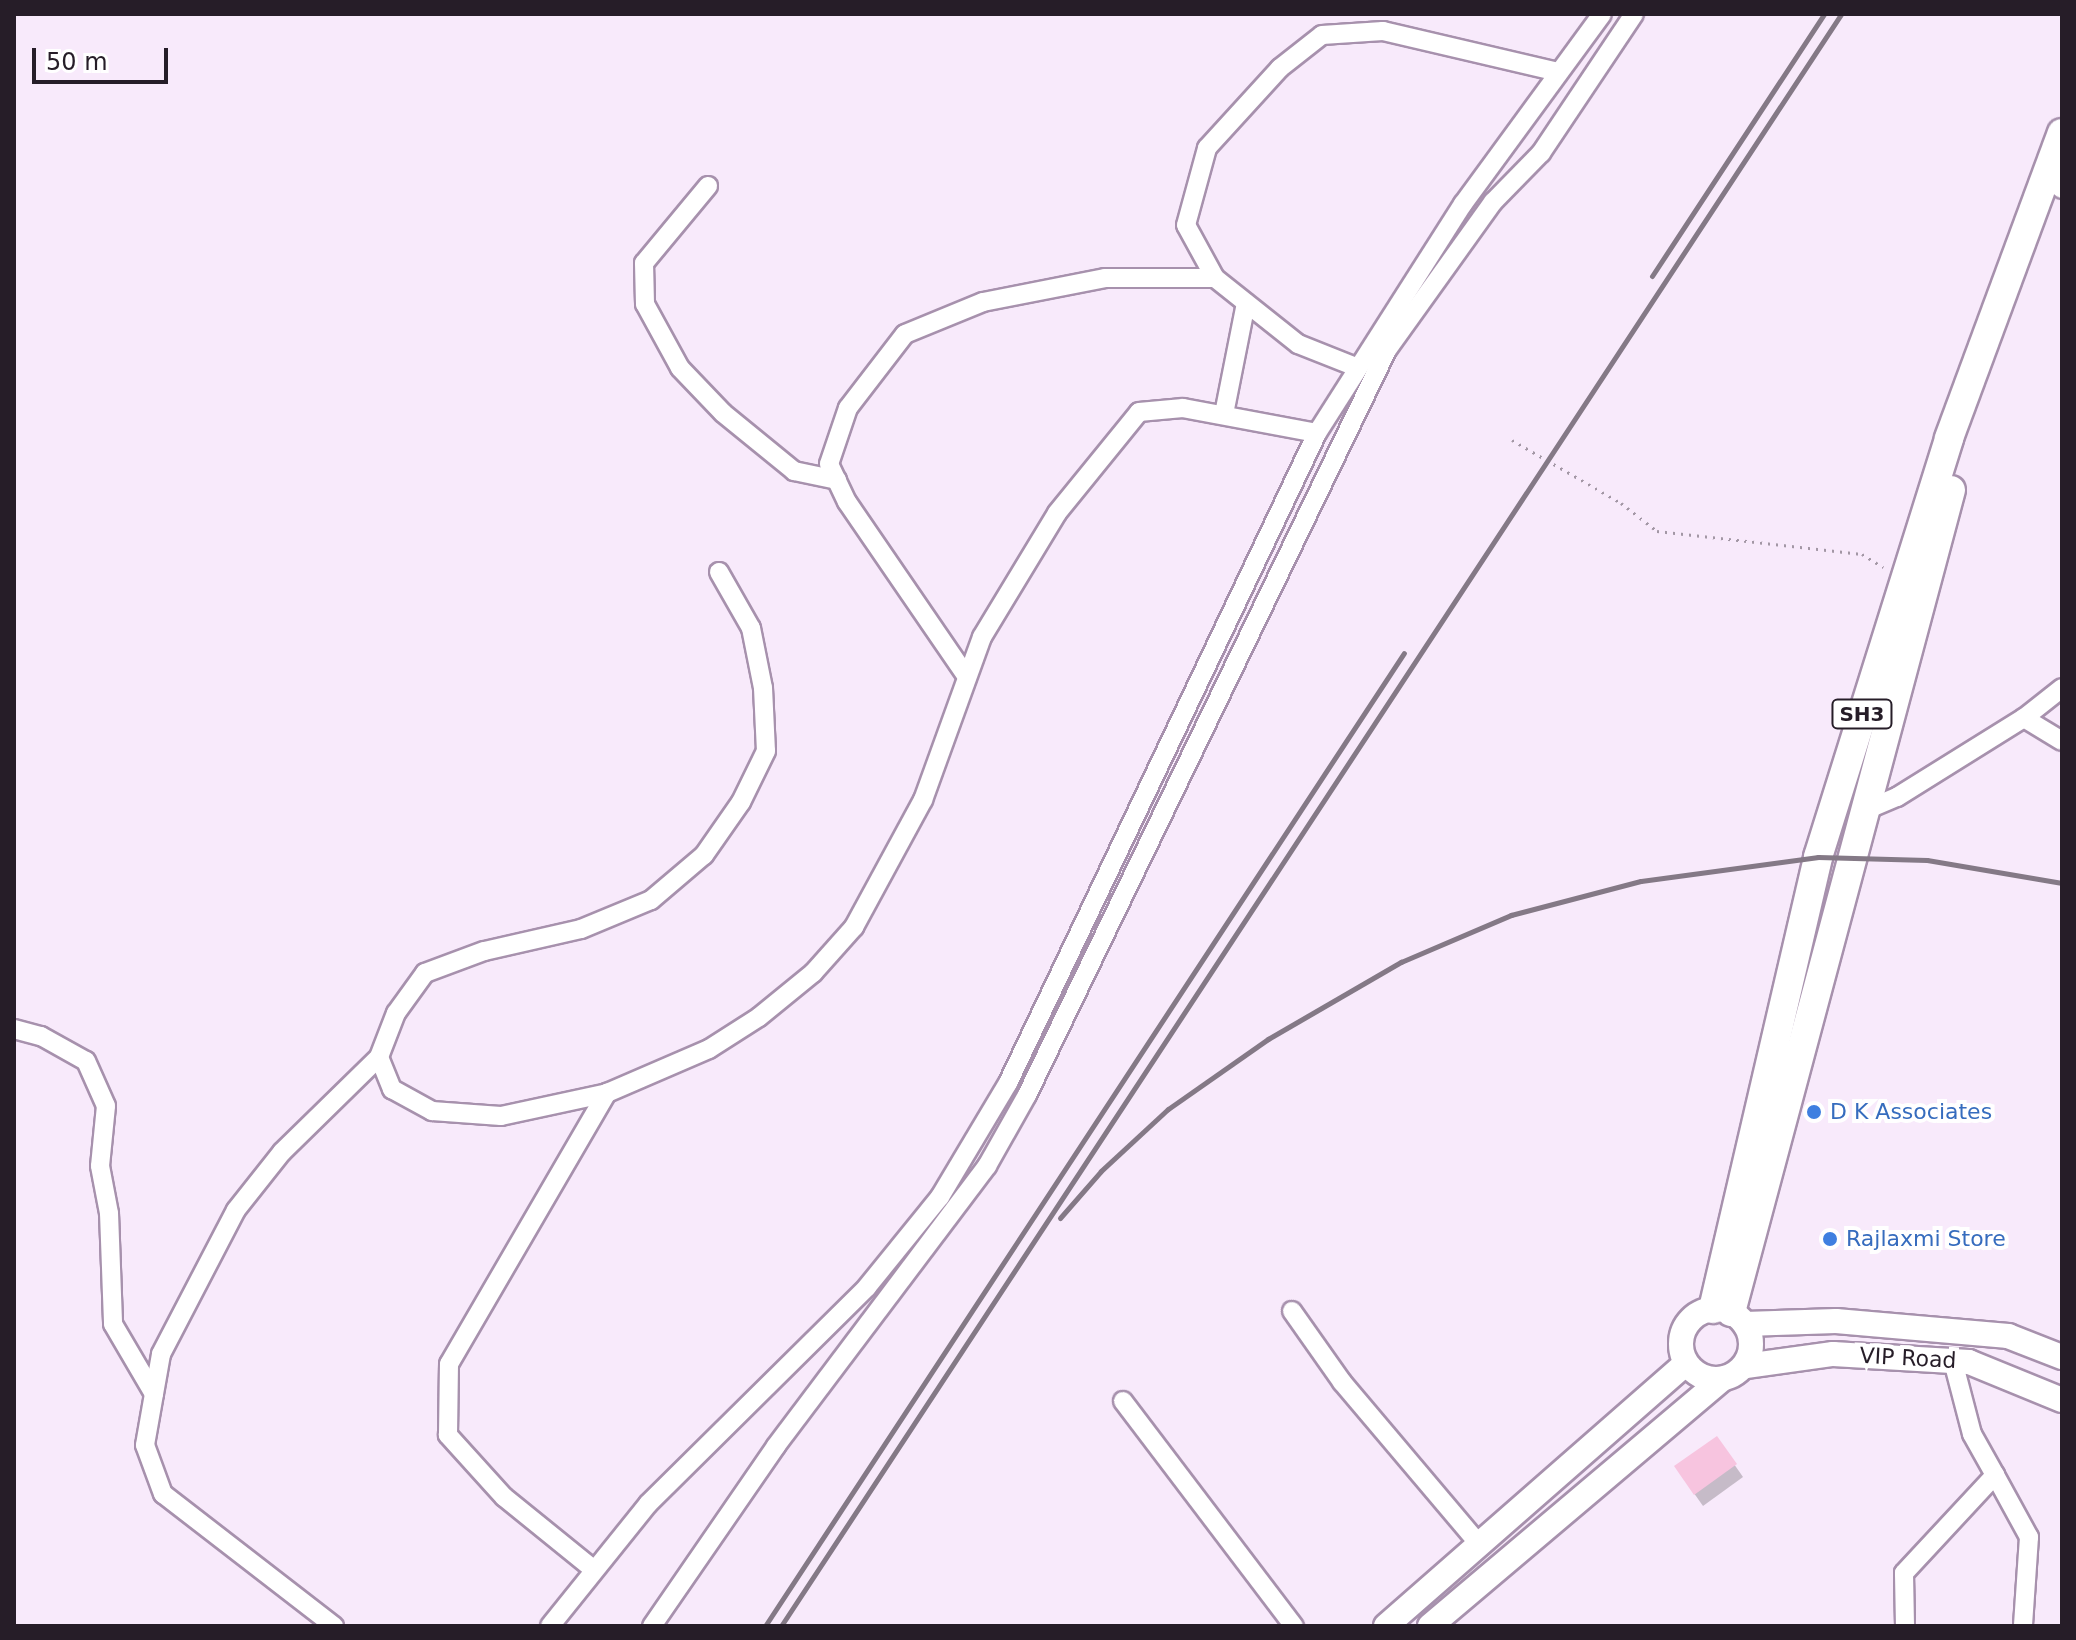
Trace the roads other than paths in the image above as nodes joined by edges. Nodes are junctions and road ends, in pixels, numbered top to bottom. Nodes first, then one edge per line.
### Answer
1 (1602, 14) edge
2 (1634, 14) edge
3 (1379, 23) edge
4 (1558, 72) junction
5 (2062, 133) edge
6 (2060, 180) edge
7 (708, 186) dead end
8 (1215, 278) junction
9 (1246, 303) junction
10 (1356, 367) junction
11 (1224, 414) junction
12 (1317, 433) junction
13 (837, 480) junction
14 (1930, 529) junction
15 (719, 572) dead end
16 (967, 677) junction
17 (2062, 688) edge
18 (2024, 718) junction
19 (2062, 741) edge
20 (1866, 810) junction
21 (14, 1029) edge
22 (379, 1057) junction
23 (607, 1093) junction
24 (1292, 1311) dead end
25 (1730, 1315) junction
26 (2062, 1357) edge
27 (1953, 1361) junction
28 (1685, 1364) junction
29 (1746, 1366) junction
30 (1723, 1378) junction
31 (154, 1394) junction
32 (2062, 1400) edge
33 (1123, 1401) dead end
34 (1995, 1475) junction
35 (1479, 1544) junction
36 (593, 1569) junction
37 (334, 1626) edge
38 (550, 1626) edge
39 (652, 1626) edge
40 (1294, 1626) edge
41 (1386, 1626) edge
42 (1430, 1626) edge
43 (1905, 1626) edge
44 (2023, 1626) edge

1 - 4 street
2 - 39 street
3 - 4 street
3 - 8 street
4 - 10 street
5 - 14 main road, SH3
6 - 14 main road, SH3
7 - 13 street
8 - 9 street
8 - 13 street
9 - 10 street
9 - 11 street
10 - 12 street
11 - 12 street
11 - 16 street
12 - 36 street
13 - 16 street
14 - 20 main road, SH3
14 - 25 main road, SH3
15 - 22 street
16 - 23 street
17 - 18 street
18 - 19 street
18 - 20 street
20 - 25 main road, SH3
21 - 31 street
22 - 23 street
22 - 31 street
23 - 36 street
24 - 35 street
25 - 26 main road, VIP Road
25 - 28 main road
25 - 29 main road
27 - 29 main road, VIP Road
27 - 32 main road, VIP Road
27 - 34 street
28 - 30 main road
28 - 35 main road
29 - 30 main road
30 - 42 main road
31 - 37 street
33 - 40 street
34 - 43 street
34 - 44 street
35 - 41 main road
36 - 38 street

